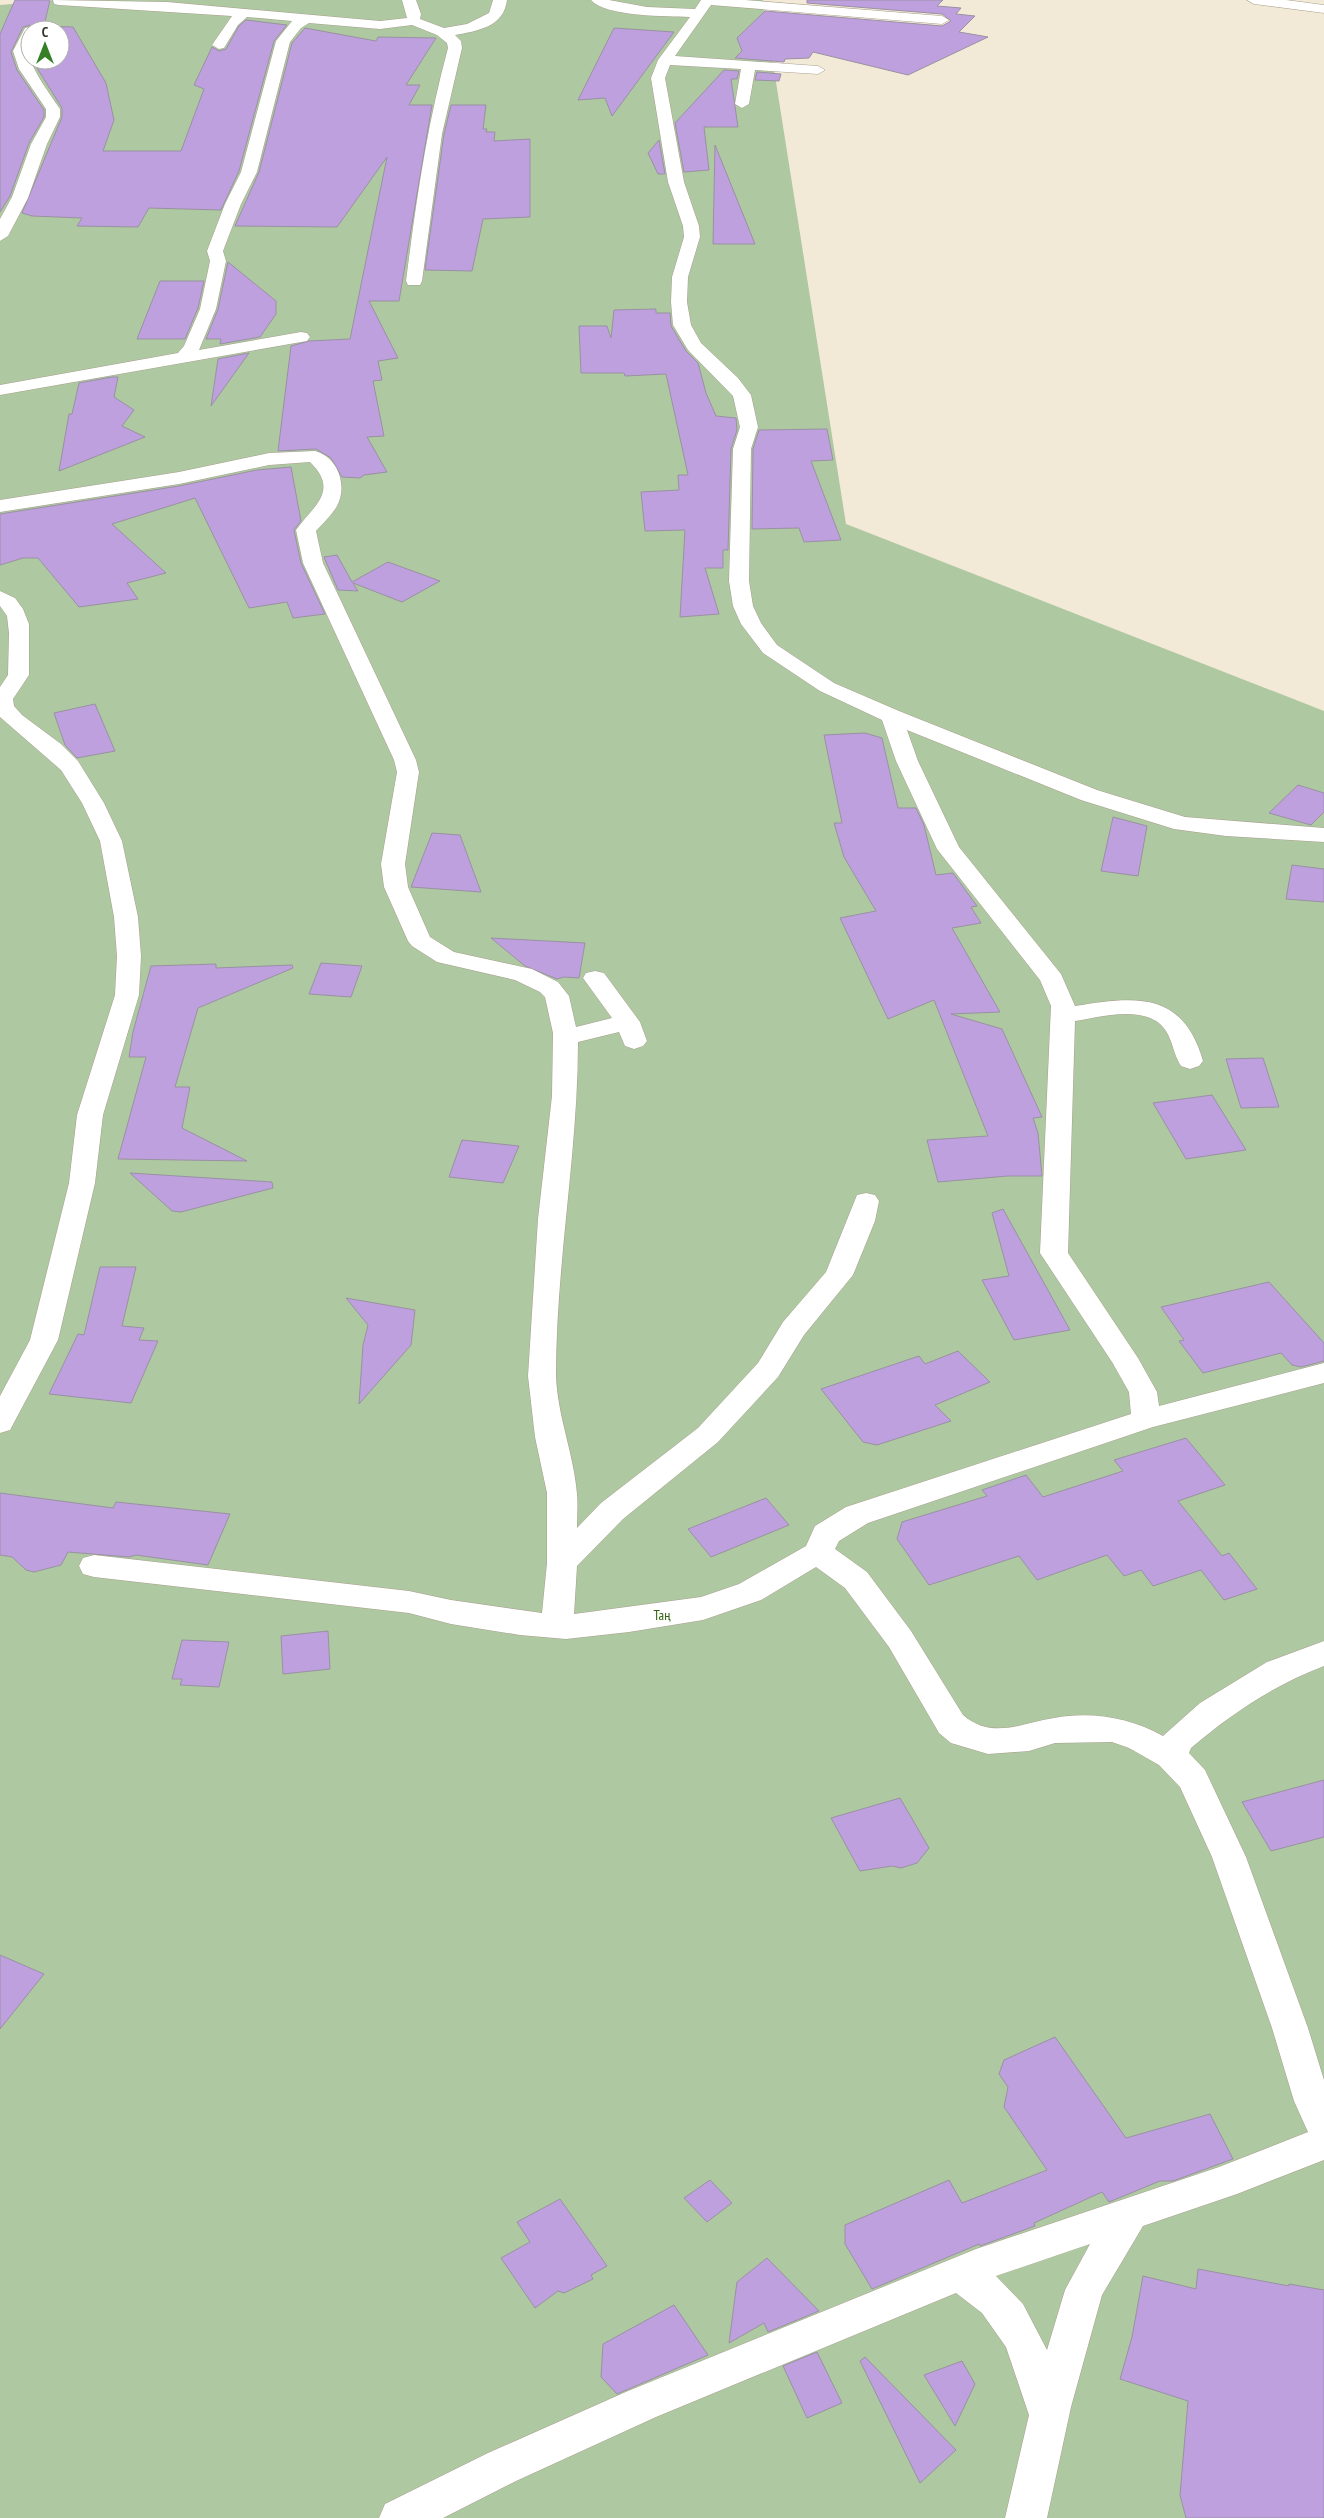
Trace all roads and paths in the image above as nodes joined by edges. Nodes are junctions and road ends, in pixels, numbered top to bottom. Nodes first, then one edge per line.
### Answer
1 (59, 0) edge
2 (409, 0) edge
3 (500, 0) edge
4 (598, 0) edge
5 (1254, 0) edge
6 (705, 5) edge
7 (1324, 8) edge
8 (243, 14) junction
9 (40, 20) edge
10 (304, 20) junction
11 (942, 20) dead end
12 (412, 21) junction
13 (442, 32) junction
14 (220, 45) dead end
15 (665, 60) junction
16 (748, 67) junction
17 (27, 70) edge
18 (818, 70) dead end
19 (742, 104) dead end
20 (5, 214) edge
21 (0, 236) edge
22 (414, 280) dead end
23 (301, 337) dead end
24 (185, 356) junction
25 (0, 390) edge
26 (0, 506) edge
27 (0, 597) edge
28 (1, 699) edge
29 (891, 716) junction
30 (1324, 835) edge
31 (595, 978) dead end
32 (1062, 1016) junction
33 (565, 1037) junction
34 (1190, 1061) dead end
35 (866, 1201) dead end
36 (1324, 1373) edge
37 (1146, 1419) junction
38 (0, 1423) edge
39 (818, 1553) junction
40 (562, 1563) junction
41 (94, 1566) dead end
42 (557, 1626) junction
43 (1324, 1653) edge
44 (1171, 1756) junction
45 (1324, 2126) edge
46 (1324, 2143) edge
47 (1130, 2213) junction
48 (960, 2274) junction
49 (1049, 2414) junction
50 (400, 2518) edge
51 (1026, 2518) edge

1 - 8 street
1 - 9 street
2 - 12 street
3 - 13 street
4 - 6 street
5 - 7 street
6 - 11 street
6 - 15 street
8 - 10 street
8 - 14 street
10 - 12 street
10 - 24 street
12 - 13 street
13 - 22 street
15 - 16 street
15 - 29 street
16 - 18 street
16 - 19 street
17 - 20 street
20 - 21 street
23 - 24 street
24 - 25 street
26 - 33 street
27 - 28 street
28 - 38 street
29 - 30 street
29 - 32 street
31 - 33 street
32 - 34 street
32 - 37 street
33 - 40 street
35 - 40 street
36 - 37 street
37 - 39 street
39 - 42 street
39 - 44 street
40 - 42 street
41 - 42 street
43 - 44 street
44 - 45 street
46 - 47 street
47 - 48 street
47 - 49 street
48 - 49 street
48 - 50 street
49 - 51 street

